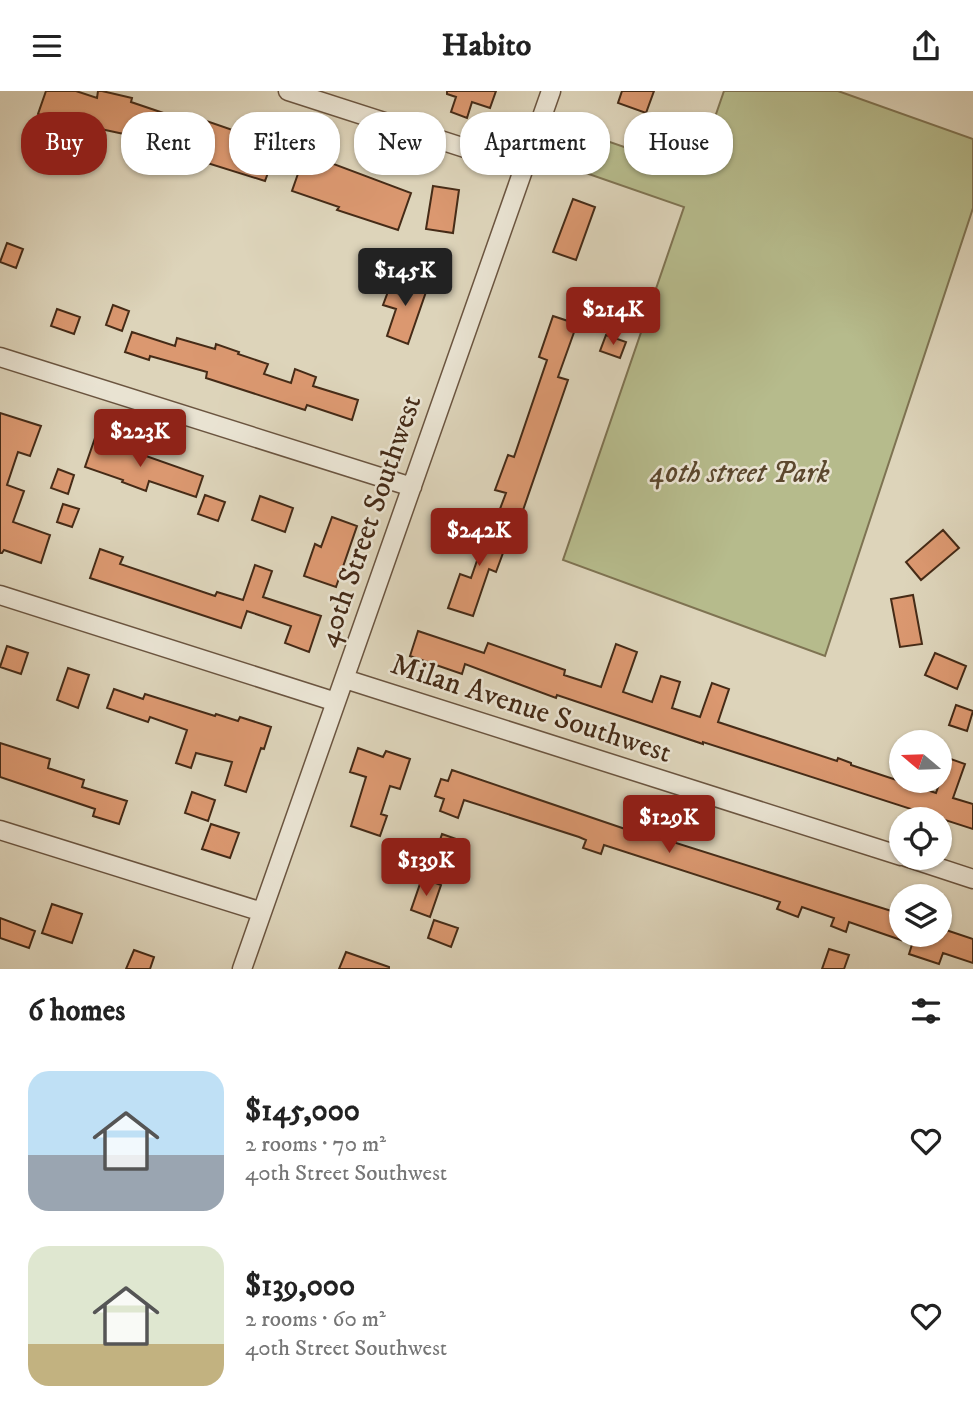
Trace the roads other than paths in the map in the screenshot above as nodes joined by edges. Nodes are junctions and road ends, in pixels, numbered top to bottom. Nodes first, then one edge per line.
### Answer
1 (288, 91) edge
2 (551, 91) edge
3 (320, 96) edge
4 (543, 112) edge
5 (460, 145) edge
6 (520, 175) edge
7 (0, 357) edge
8 (412, 487) junction
9 (0, 595) edge
10 (345, 679) junction
11 (336, 702) junction
12 (0, 830) edge
13 (889, 852) edge
14 (945, 870) edge
15 (973, 879) edge
16 (262, 912) junction
17 (242, 969) edge

1 - 3 street
2 - 4 street, 40th Street Southwest
3 - 5 street
6 - 8 street, 40th Street Southwest
7 - 8 street
8 - 10 street, 40th Street Southwest
9 - 11 street
10 - 11 street, 40th Street Southwest
10 - 13 street, Milan Avenue Southwest
11 - 16 street, 40th Street Southwest
12 - 16 street
14 - 15 street, Milan Avenue Southwest
16 - 17 street, 40th Street Southwest

